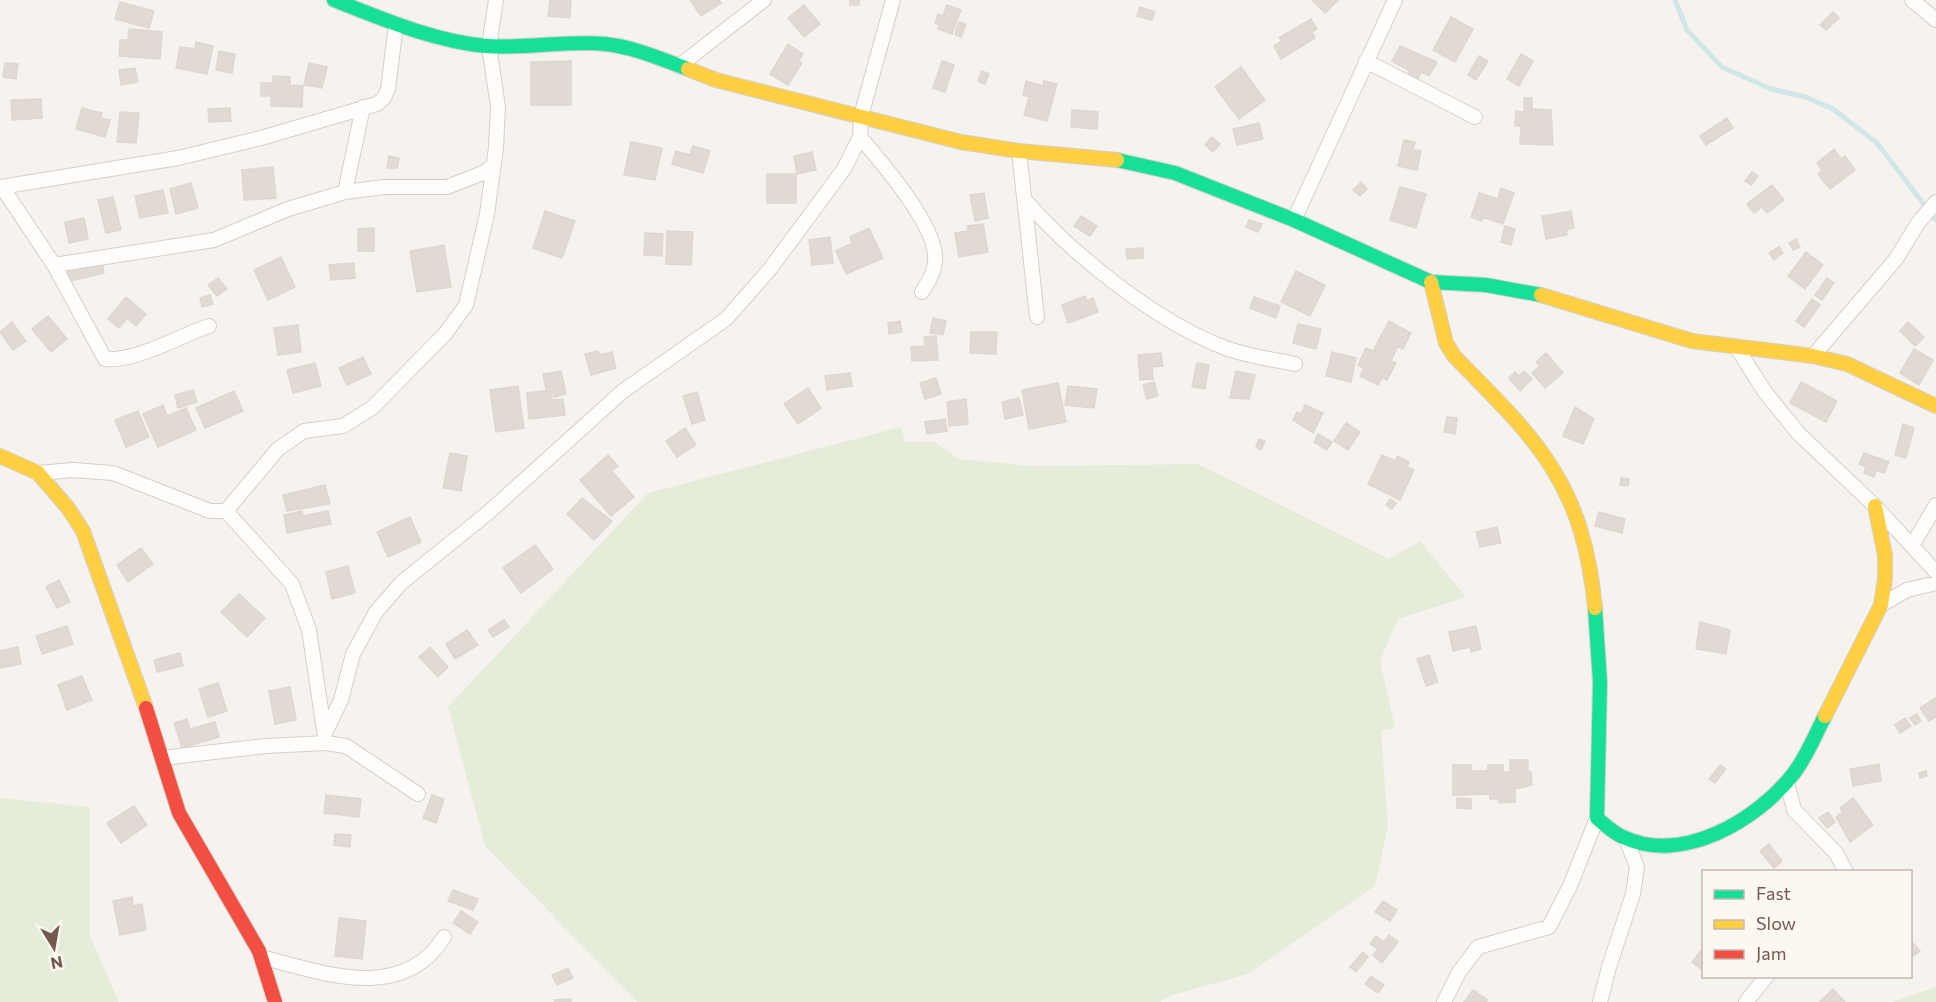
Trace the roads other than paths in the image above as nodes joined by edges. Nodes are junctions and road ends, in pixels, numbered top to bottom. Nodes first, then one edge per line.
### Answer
1 (334, 0) edge
2 (496, 0) edge
3 (764, 0) edge
4 (893, 0) edge
5 (1395, 0) edge
6 (1912, 0) edge
7 (1936, 20) edge
8 (396, 24) junction
9 (489, 46) junction
10 (1366, 61) junction
11 (679, 66) junction
12 (363, 107) junction
13 (861, 116) junction
14 (1475, 117) dead end
15 (860, 137) junction
16 (1019, 151) junction
17 (494, 165) junction
18 (1, 187) edge
19 (345, 192) junction
20 (1025, 200) junction
21 (1936, 202) edge
22 (1294, 220) junction
23 (54, 265) junction
24 (1431, 282) junction
25 (922, 291) dead end
26 (1037, 317) dead end
27 (209, 326) dead end
28 (1737, 348) junction
29 (1813, 357) junction
30 (1294, 364) dead end
31 (1936, 406) edge
32 (0, 456) edge
33 (38, 473) junction
34 (1936, 505) edge
35 (1875, 506) junction
36 (226, 511) junction
37 (1912, 546) junction
38 (1936, 572) edge
39 (1936, 583) edge
40 (1881, 605) junction
41 (326, 738) junction
42 (162, 758) junction
43 (1787, 782) junction
44 (418, 794) dead end
45 (1597, 818) junction
46 (1626, 839) junction
47 (1845, 870) edge
48 (444, 937) dead end
49 (265, 958) junction
50 (1765, 978) edge
51 (275, 1002) edge
52 (1444, 1002) edge
53 (1600, 1002) edge
54 (1746, 1002) edge

1 - 8 street
2 - 9 street
3 - 11 street
4 - 13 street
5 - 10 street
6 - 7 street
8 - 9 street
8 - 12 street
9 - 11 street
9 - 17 street
10 - 14 street
10 - 22 street
11 - 13 street
12 - 18 street
12 - 19 street
13 - 15 street
13 - 16 street
15 - 25 street
15 - 41 street
16 - 20 street
16 - 22 street
17 - 19 street
17 - 36 street
18 - 23 street
19 - 23 street
20 - 26 street
20 - 30 street
21 - 29 street
22 - 24 street
23 - 27 street
24 - 28 street
24 - 45 street
28 - 29 street
28 - 35 street
29 - 31 street
32 - 33 street
33 - 36 street
33 - 42 street
34 - 37 street
35 - 37 street
35 - 40 street
36 - 41 street
37 - 38 street
39 - 40 street
40 - 43 street
41 - 42 street
41 - 44 street
42 - 49 street
43 - 46 street
43 - 47 street
45 - 46 street
45 - 52 street
46 - 53 street
48 - 49 street
49 - 51 street
50 - 54 street

